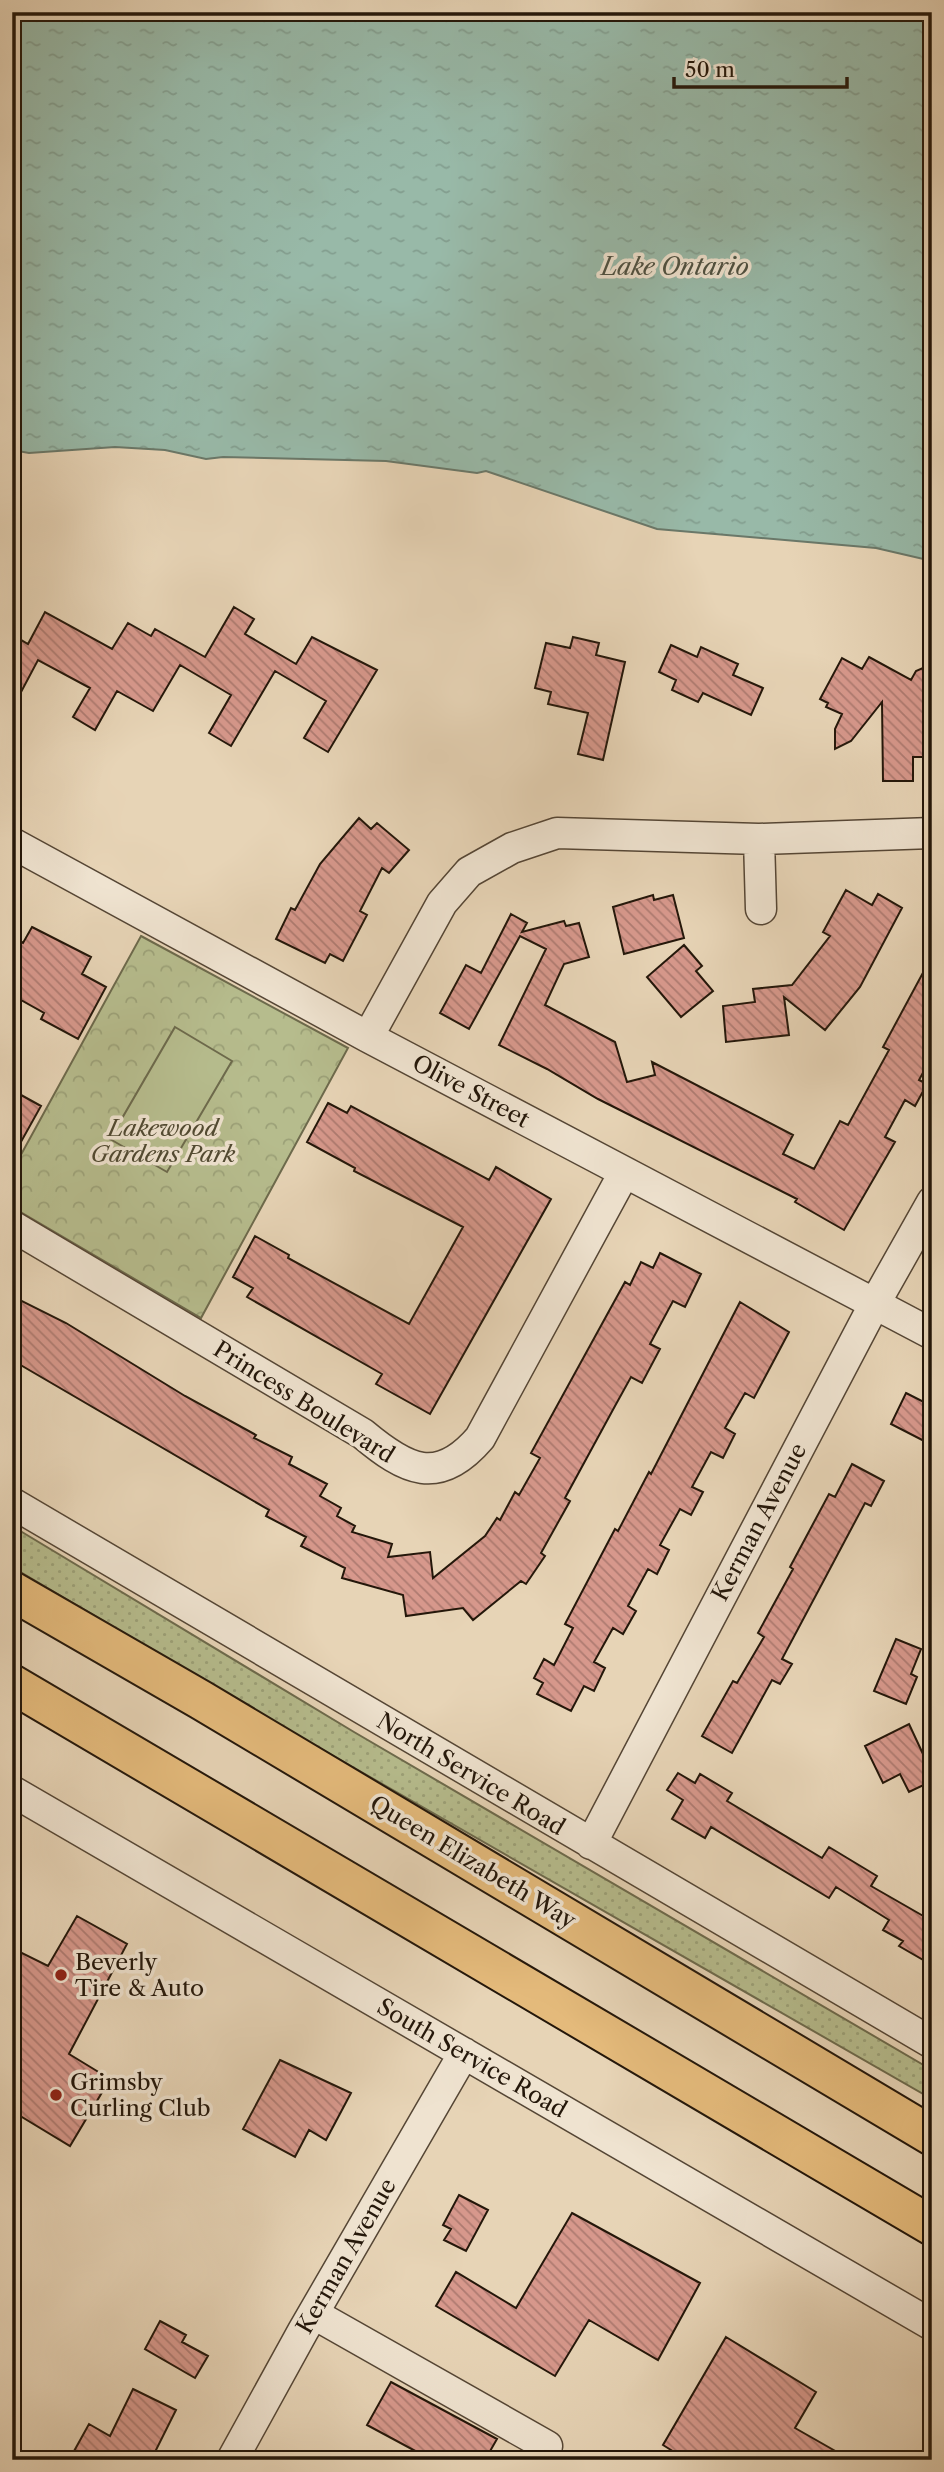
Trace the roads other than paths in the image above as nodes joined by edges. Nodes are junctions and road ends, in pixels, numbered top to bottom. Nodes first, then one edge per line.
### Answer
1 (932, 833) edge
2 (759, 839) junction
3 (12, 843) edge
4 (761, 909) dead end
5 (368, 1037) junction
6 (624, 1172) junction
7 (932, 1202) edge
8 (12, 1226) edge
9 (874, 1305) junction
10 (932, 1334) edge
11 (12, 1503) edge
12 (12, 1591) edge
13 (12, 1684) edge
14 (12, 1791) edge
15 (591, 1844) junction
16 (932, 2043) edge
17 (464, 2053) junction
18 (932, 2136) edge
19 (932, 2226) edge
20 (314, 2314) junction
21 (932, 2325) edge
22 (547, 2446) dead end
23 (232, 2460) edge

1 - 2 street
2 - 4 street
2 - 5 street
3 - 5 street, Olive Street
5 - 6 street, Olive Street
6 - 8 street, Princess Boulevard
6 - 9 street, Olive Street
7 - 9 street, Kerman Avenue
9 - 10 street, Olive Street
9 - 15 street, Kerman Avenue
11 - 15 street, North Service Road
12 - 18 highway, Queen Elizabeth Way
13 - 19 highway
14 - 17 street, South Service Road
15 - 16 street, North Service Road
17 - 20 street, Kerman Avenue
17 - 21 street, South Service Road
20 - 22 street
20 - 23 street, Kerman Avenue

